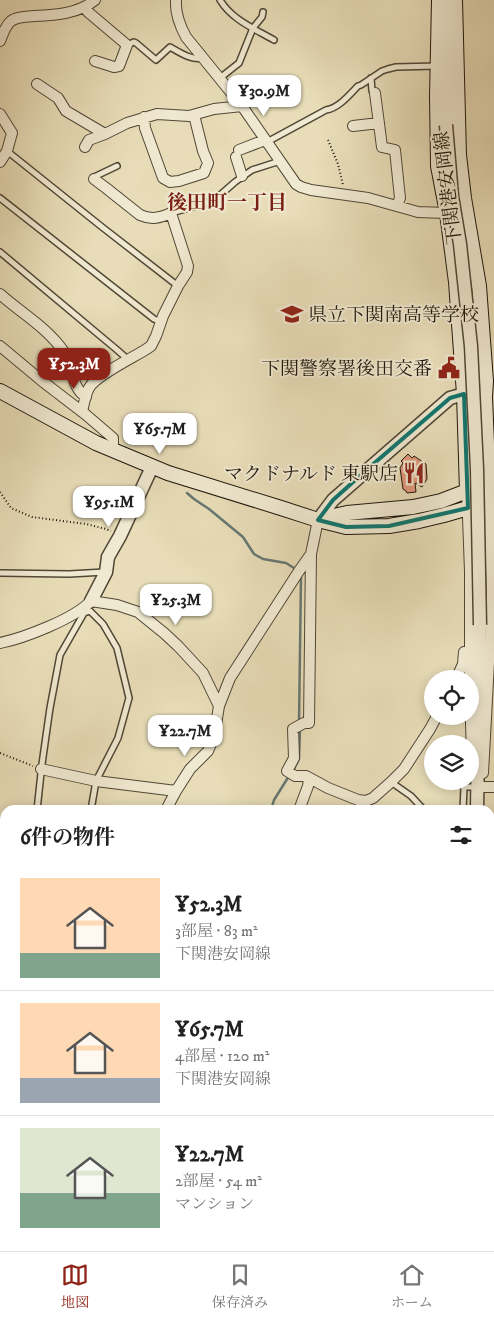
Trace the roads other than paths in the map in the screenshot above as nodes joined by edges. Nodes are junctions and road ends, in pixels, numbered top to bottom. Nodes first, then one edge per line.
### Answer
1 (95, 0) edge
2 (176, 0) edge
3 (220, 0) edge
4 (439, 0) edge
5 (447, 0) edge
6 (455, 0) edge
7 (84, 7) junction
8 (263, 12) dead end
9 (253, 28) junction
10 (274, 40) dead end
11 (0, 41) edge
12 (127, 45) junction
13 (203, 58) junction
14 (95, 61) dead end
15 (438, 66) junction
16 (371, 78) junction
17 (220, 79) junction
18 (37, 84) dead end
19 (375, 93) joint
20 (242, 106) junction
21 (0, 114) edge
22 (194, 115) junction
23 (144, 118) junction
24 (379, 123) junction
25 (353, 126) dead end
26 (105, 134) junction
27 (266, 141) junction
28 (85, 147) dead end
29 (2, 158) edge
30 (280, 161) junction
31 (117, 166) dead end
32 (242, 176) junction
33 (94, 179) joint
34 (0, 198) edge
35 (397, 206) junction
36 (171, 213) junction
37 (447, 213) junction
38 (0, 252) edge
39 (178, 286) junction
40 (0, 294) edge
41 (161, 322) junction
42 (0, 346) edge
43 (127, 361) junction
44 (0, 390) edge
45 (464, 394) junction
46 (86, 396) junction
47 (82, 412) junction
48 (113, 450) junction
49 (152, 467) junction
50 (467, 491) junction
51 (492, 491) edge
52 (468, 508) junction
53 (318, 520) junction
54 (311, 554) junction
55 (106, 572) junction
56 (0, 573) edge
57 (91, 601) junction
58 (493, 607) edge
59 (471, 637) junction
60 (0, 643) edge
61 (492, 650) edge
62 (460, 670) edge
63 (470, 670) edge
64 (219, 706) junction
65 (432, 725) edge
66 (41, 769) junction
67 (309, 778) junction
68 (96, 782) junction
69 (391, 782) junction
70 (479, 784) edge
71 (479, 787) edge
72 (494, 787) edge
73 (464, 790) edge
74 (477, 790) edge
75 (176, 791) junction
76 (37, 805) edge
77 (92, 805) edge
78 (169, 805) edge
79 (301, 805) edge
80 (419, 805) edge
81 (463, 805) edge
82 (477, 805) edge
83 (477, 805) edge

1 - 7 street
2 - 13 street
3 - 9 lane
4 - 15 main road, 下関港安岡線
5 - 82 street, bridge
6 - 51 main road, 下関港安岡線
7 - 11 street
7 - 12 street
8 - 9 lane
9 - 10 lane
9 - 17 lane
12 - 13 lane
12 - 14 street
13 - 17 street
15 - 16 lane
15 - 37 main road, 下関港安岡線
16 - 19 lane
16 - 27 lane
17 - 20 street
18 - 26 street
19 - 24 street
20 - 22 street
20 - 27 street
21 - 29 street
22 - 23 street
22 - 23 street
23 - 26 street
24 - 25 street
24 - 35 street
26 - 28 street
27 - 30 street
27 - 32 street
29 - 39 lane
30 - 32 lane
30 - 35 street
31 - 33 lane
32 - 36 lane
33 - 36 street
34 - 41 lane
35 - 37 street
36 - 39 street
37 - 45 main road, 下関港安岡線
38 - 43 lane
39 - 41 street
40 - 46 street
41 - 43 street
42 - 47 street
43 - 46 street
44 - 48 main road
45 - 50 main road, 下関港安岡線
45 - 53 street
46 - 47 street
47 - 48 street
48 - 49 main road
49 - 53 main road
49 - 55 street
50 - 51 street
50 - 52 street
50 - 53 main road
51 - 52 main road
51 - 58 street
52 - 53 main road
52 - 59 street
53 - 54 street
54 - 64 street
54 - 67 street
55 - 56 lane
55 - 57 street
57 - 60 street
57 - 64 street
58 - 61 street
59 - 62 street
59 - 63 street
61 - 70 street
64 - 75 street
65 - 69 street
66 - 68 street
66 - 68 lane
66 - 76 lane
67 - 69 street
67 - 79 street
68 - 75 street
68 - 77 lane
69 - 80 lane
71 - 72 street
73 - 81 lane
74 - 83 street
75 - 78 street

